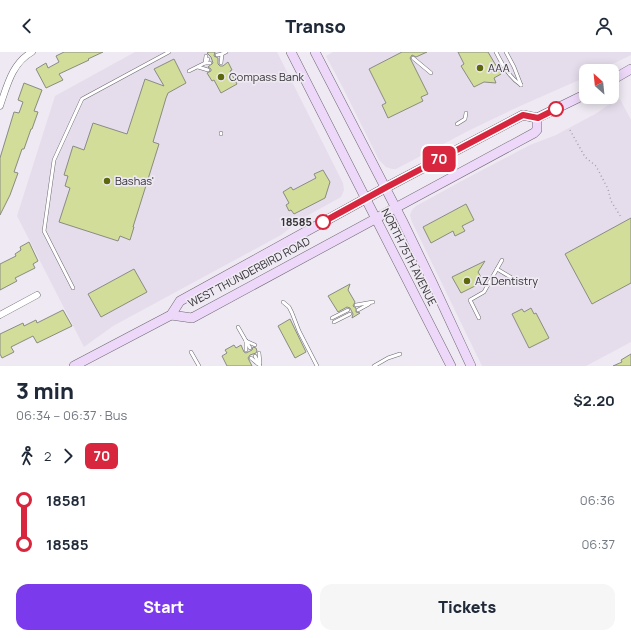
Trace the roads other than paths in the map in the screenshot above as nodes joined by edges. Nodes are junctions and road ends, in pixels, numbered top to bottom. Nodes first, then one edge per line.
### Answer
1 (32, 52) edge
2 (170, 52) edge
3 (226, 52) edge
4 (291, 52) edge
5 (315, 52) edge
6 (496, 52) edge
7 (506, 52) edge
8 (222, 54) junction
9 (217, 55) edge
10 (413, 58) dead end
11 (205, 63) junction
12 (221, 63) dead end
13 (198, 67) junction
14 (631, 69) edge
15 (208, 70) dead end
16 (189, 72) dead end
17 (431, 73) dead end
18 (619, 76) edge
19 (579, 98) edge
20 (0, 106) edge
21 (466, 113) dead end
22 (538, 118) junction
23 (457, 124) dead end
24 (385, 188) junction
25 (366, 198) junction
26 (395, 207) junction
27 (376, 218) junction
28 (502, 260) dead end
29 (498, 268) junction
30 (512, 278) dead end
31 (73, 288) dead end
32 (37, 295) dead end
33 (283, 302) dead end
34 (356, 305) dead end
35 (348, 310) dead end
36 (358, 310) dead end
37 (350, 314) dead end
38 (0, 315) edge
39 (171, 315) junction
40 (332, 318) dead end
41 (479, 318) dead end
42 (334, 322) dead end
43 (238, 327) dead end
44 (246, 340) junction
45 (254, 345) dead end
46 (248, 349) dead end
47 (191, 352) dead end
48 (259, 353) dead end
49 (400, 354) dead end
50 (254, 356) dead end
51 (251, 358) dead end
52 (74, 366) edge
53 (199, 366) edge
54 (260, 366) edge
55 (317, 366) edge
56 (374, 366) edge
57 (451, 366) edge
58 (470, 366) edge

1 - 20 street
2 - 31 lane
3 - 8 lane
4 - 25 main road, NORTH 75TH AVENUE
5 - 24 main road, NORTH 75TH AVENUE
6 - 7 lane
8 - 9 lane
8 - 12 lane
10 - 17 lane
11 - 11 lane
11 - 13 lane
13 - 15 lane
13 - 16 lane
14 - 18 main road
19 - 22 main road, WEST THUNDERBIRD ROAD
21 - 23 lane
22 - 24 main road, WEST THUNDERBIRD ROAD
22 - 26 main road, WEST THUNDERBIRD ROAD
24 - 25 main road, WEST THUNDERBIRD ROAD
24 - 26 main road, NORTH 75TH AVENUE
25 - 27 main road, NORTH 75TH AVENUE
25 - 39 main road, WEST THUNDERBIRD ROAD
26 - 27 main road, WEST THUNDERBIRD ROAD
26 - 58 main road, NORTH 75TH AVENUE
27 - 39 main road, WEST THUNDERBIRD ROAD
27 - 57 main road, NORTH 75TH AVENUE
28 - 29 lane
29 - 30 lane
29 - 41 lane
32 - 38 street
33 - 55 lane
34 - 36 lane
35 - 40 lane
37 - 42 lane
39 - 52 main road, WEST THUNDERBIRD ROAD
43 - 44 lane
44 - 45 lane
44 - 46 lane
47 - 53 lane
48 - 54 lane
49 - 56 lane
50 - 54 lane
51 - 54 lane

